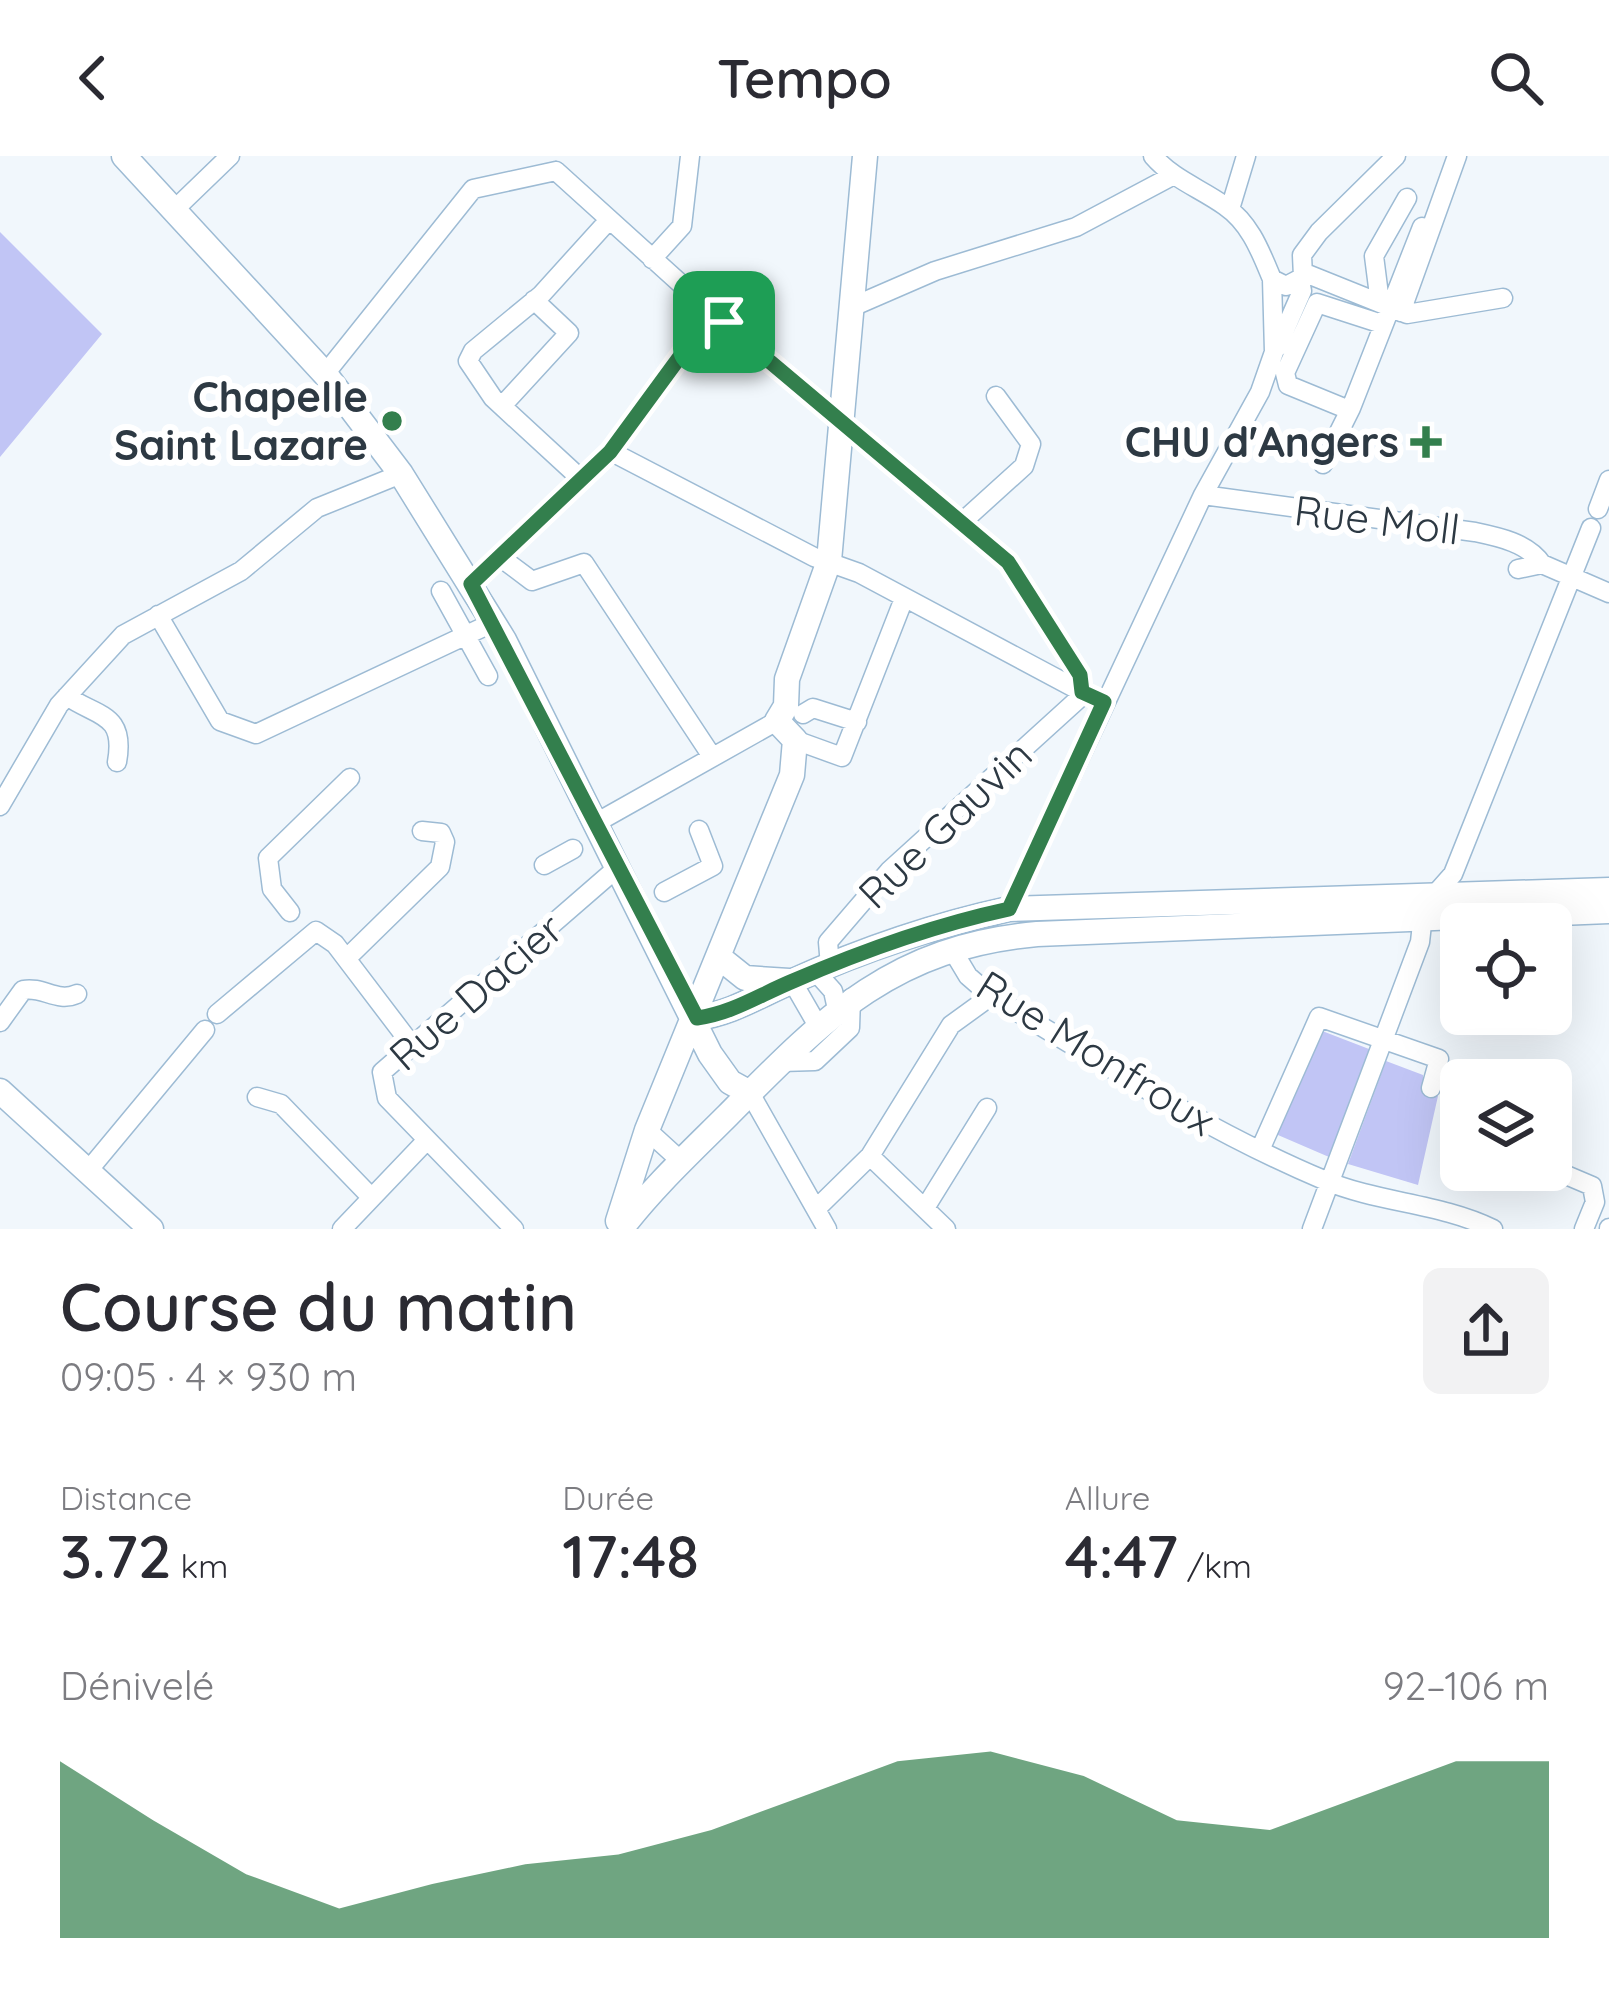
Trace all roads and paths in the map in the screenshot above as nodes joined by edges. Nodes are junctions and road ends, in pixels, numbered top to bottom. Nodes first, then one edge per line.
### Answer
1 (124, 156) edge
2 (230, 156) edge
3 (690, 156) edge
4 (865, 156) edge
5 (1153, 156) edge
6 (1246, 156) edge
7 (1396, 156) edge
8 (1456, 156) edge
9 (559, 164) edge
10 (1172, 176) junction
11 (1407, 198) dead end
12 (1230, 209) junction
13 (173, 211) junction
14 (608, 221) junction
15 (1422, 227) dead end
16 (652, 259) junction
17 (1302, 270) junction
18 (1270, 272) junction
19 (1502, 298) dead end
20 (534, 300) junction
21 (852, 307) junction
22 (1387, 311) junction
23 (712, 313) junction
24 (1274, 352) junction
25 (325, 374) junction
26 (996, 396) dead end
27 (502, 406) junction
28 (1349, 410) junction
29 (841, 424) junction
30 (610, 452) junction
31 (1320, 468) dead end
32 (401, 474) junction
33 (581, 479) junction
34 (1609, 480) edge
35 (1203, 495) junction
36 (961, 523) junction
37 (500, 556) junction
38 (829, 561) junction
39 (1542, 564) junction
40 (1519, 568) dead end
41 (1571, 578) junction
42 (471, 584) junction
43 (441, 591) dead end
44 (1609, 593) edge
45 (903, 601) junction
46 (158, 616) junction
47 (493, 623) junction
48 (466, 636) junction
49 (488, 676) dead end
50 (1083, 693) junction
51 (67, 696) junction
52 (1104, 702) junction
53 (856, 722) junction
54 (790, 723) junction
55 (711, 755) junction
56 (117, 763) dead end
57 (350, 778) dead end
58 (0, 806) edge
59 (699, 830) dead end
60 (422, 832) dead end
61 (595, 833) junction
62 (573, 849) dead end
63 (544, 866) dead end
64 (617, 868) junction
65 (1605, 897) edge
66 (650, 900) junction
67 (1434, 900) junction
68 (1009, 909) junction
69 (290, 912) dead end
70 (953, 951) junction
71 (346, 958) junction
72 (720, 958) junction
73 (813, 973) junction
74 (76, 994) dead end
75 (991, 996) junction
76 (844, 1004) junction
77 (697, 1018) junction
78 (0, 1022) edge
79 (818, 1026) junction
80 (1383, 1039) junction
81 (411, 1043) junction
82 (781, 1062) junction
83 (1431, 1088) dead end
84 (0, 1091) edge
85 (750, 1093) junction
86 (257, 1097) dead end
87 (987, 1108) dead end
88 (0, 1112) edge
89 (647, 1130) junction
90 (427, 1140) junction
91 (1253, 1149) junction
92 (870, 1156) junction
93 (681, 1161) junction
94 (87, 1172) junction
95 (1572, 1178) edge
96 (1329, 1183) junction
97 (363, 1203) junction
98 (925, 1208) junction
99 (816, 1209) junction
100 (130, 1229) edge
101 (151, 1229) edge
102 (327, 1229) edge
103 (342, 1229) edge
104 (514, 1229) edge
105 (618, 1229) edge
106 (827, 1229) edge
107 (946, 1229) edge
108 (1312, 1229) edge
109 (1493, 1229) edge
110 (1584, 1229) edge

1 - 13 main road
2 - 13 street
3 - 16 street
4 - 21 main road
5 - 10 street
6 - 12 street
7 - 17 street
8 - 22 street
9 - 14 street
9 - 25 street
10 - 12 street
10 - 21 street
11 - 22 street
12 - 18 street
13 - 25 main road
14 - 16 street
14 - 20 street
15 - 22 street
16 - 23 street
17 - 18 street
17 - 18 street
17 - 22 street
17 - 24 street
18 - 24 street
19 - 22 street
20 - 27 street
20 - 27 street
21 - 29 main road
22 - 28 street
22 - 28 street
23 - 29 street
23 - 30 street
24 - 35 street
25 - 32 main road
26 - 36 street
27 - 33 street
28 - 31 street
29 - 36 street
29 - 38 main road
30 - 33 street
30 - 38 street
32 - 42 main road
32 - 46 street
33 - 37 street
34 - 41 street
35 - 39 street, Rue Moll
35 - 52 street
36 - 50 street
37 - 42 street
37 - 55 street
38 - 45 street
38 - 54 main road
39 - 40 street
39 - 41 street, Rue Moll
41 - 44 street, Rue Moll
41 - 67 street
42 - 47 main road
43 - 48 street
45 - 50 street
45 - 53 street
46 - 48 street
46 - 51 street
47 - 48 street
47 - 61 main road
48 - 49 street
50 - 52 street
50 - 73 street, Rue Gauvin
51 - 56 street
51 - 58 street
52 - 68 street
53 - 54 street
53 - 54 street
54 - 55 street
54 - 72 main road
55 - 61 street
57 - 69 street
59 - 66 street
60 - 71 street
61 - 64 main road
62 - 63 street
64 - 66 main road
64 - 81 street, Rue Dacier
65 - 67 main road
65 - 67 main road
66 - 77 main road
67 - 68 main road
67 - 70 main road
67 - 80 street
68 - 73 main road
70 - 75 street, Rue Monfroux
70 - 76 main road
71 - 81 street
71 - 94 street
72 - 73 main road
72 - 77 main road
73 - 76 street
73 - 77 main road
73 - 79 street
74 - 78 street
75 - 91 street, Rue Monfroux
75 - 92 street
76 - 79 main road
76 - 82 street
77 - 85 main road
77 - 89 main road
79 - 82 main road
80 - 83 street
80 - 91 street
80 - 96 street
81 - 90 street, Rue Dacier
82 - 85 main road
84 - 94 main road
85 - 93 main road
85 - 99 street
86 - 97 street
87 - 98 street
88 - 100 main road
89 - 93 street
89 - 105 main road
90 - 97 street
90 - 104 street, Rue Dacier
91 - 96 street, Rue Monfroux
92 - 98 street
92 - 99 street
93 - 105 main road
94 - 101 main road
95 - 110 street
96 - 108 street
96 - 109 street, Rue Monfroux
97 - 102 street
97 - 103 street
98 - 107 street
99 - 106 street

